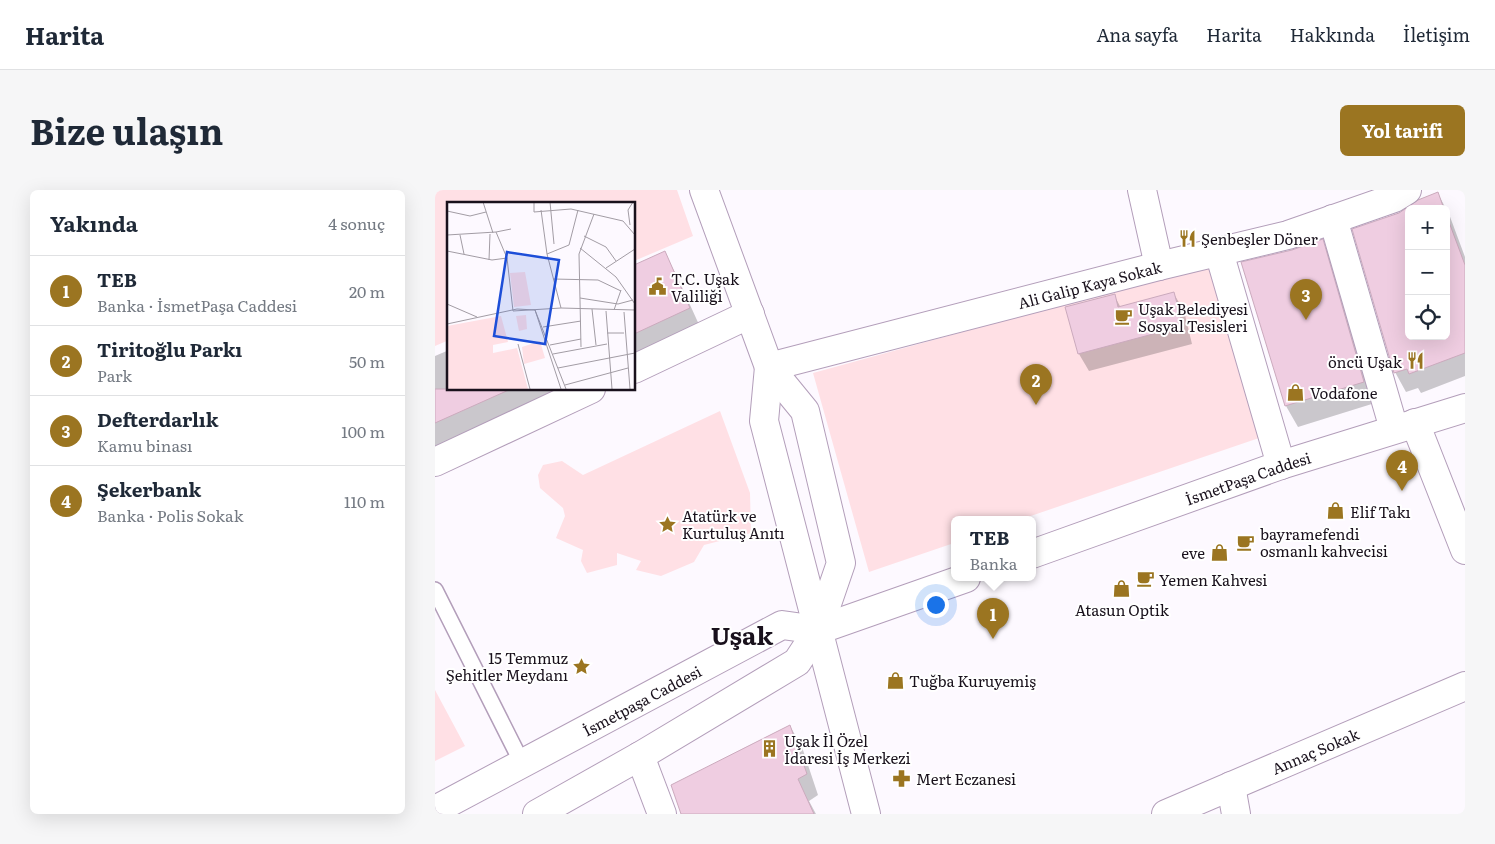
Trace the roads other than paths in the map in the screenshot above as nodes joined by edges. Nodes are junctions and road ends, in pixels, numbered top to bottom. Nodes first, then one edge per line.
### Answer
1 (704, 190) edge
2 (1142, 190) edge
3 (1397, 193) edge
4 (1333, 219) junction
5 (1219, 252) junction
6 (1159, 266) junction
7 (750, 314) junction
8 (769, 367) junction
9 (635, 369) edge
10 (589, 390) edge
11 (1465, 408) edge
12 (1404, 426) junction
13 (435, 462) edge
14 (1281, 466) junction
15 (1465, 550) edge
16 (1036, 553) edge
17 (957, 581) edge
18 (435, 590) edge
19 (817, 630) junction
20 (1465, 686) edge
21 (640, 756) junction
22 (522, 763) junction
23 (1231, 786) junction
24 (435, 810) edge
25 (537, 814) edge
26 (662, 814) edge
27 (866, 814) edge
28 (1167, 814) edge
29 (1236, 814) edge

1 - 7 main road
2 - 6 main road
3 - 4 main road, Ali Galip Kaya Sokak
4 - 5 main road, Ali Galip Kaya Sokak
4 - 12 main road
5 - 6 main road, Ali Galip Kaya Sokak
5 - 14 main road
6 - 8 main road, Ali Galip Kaya Sokak
7 - 8 main road
7 - 9 main road
8 - 19 main road
8 - 19 main road
10 - 13 main road
11 - 12 main road, İsmetPaşa Caddesi
12 - 14 main road, İsmetPaşa Caddesi
12 - 15 main road
14 - 16 main road, İsmetPaşa Caddesi
17 - 19 main road
18 - 22 lane
19 - 21 main road
19 - 22 main road, İsmetpaşa Caddesi
19 - 27 main road
20 - 23 main road, Annaç Sokak
21 - 25 main road
21 - 26 main road
22 - 24 main road, İsmetpaşa Caddesi
23 - 28 main road, Annaç Sokak
23 - 29 main road

